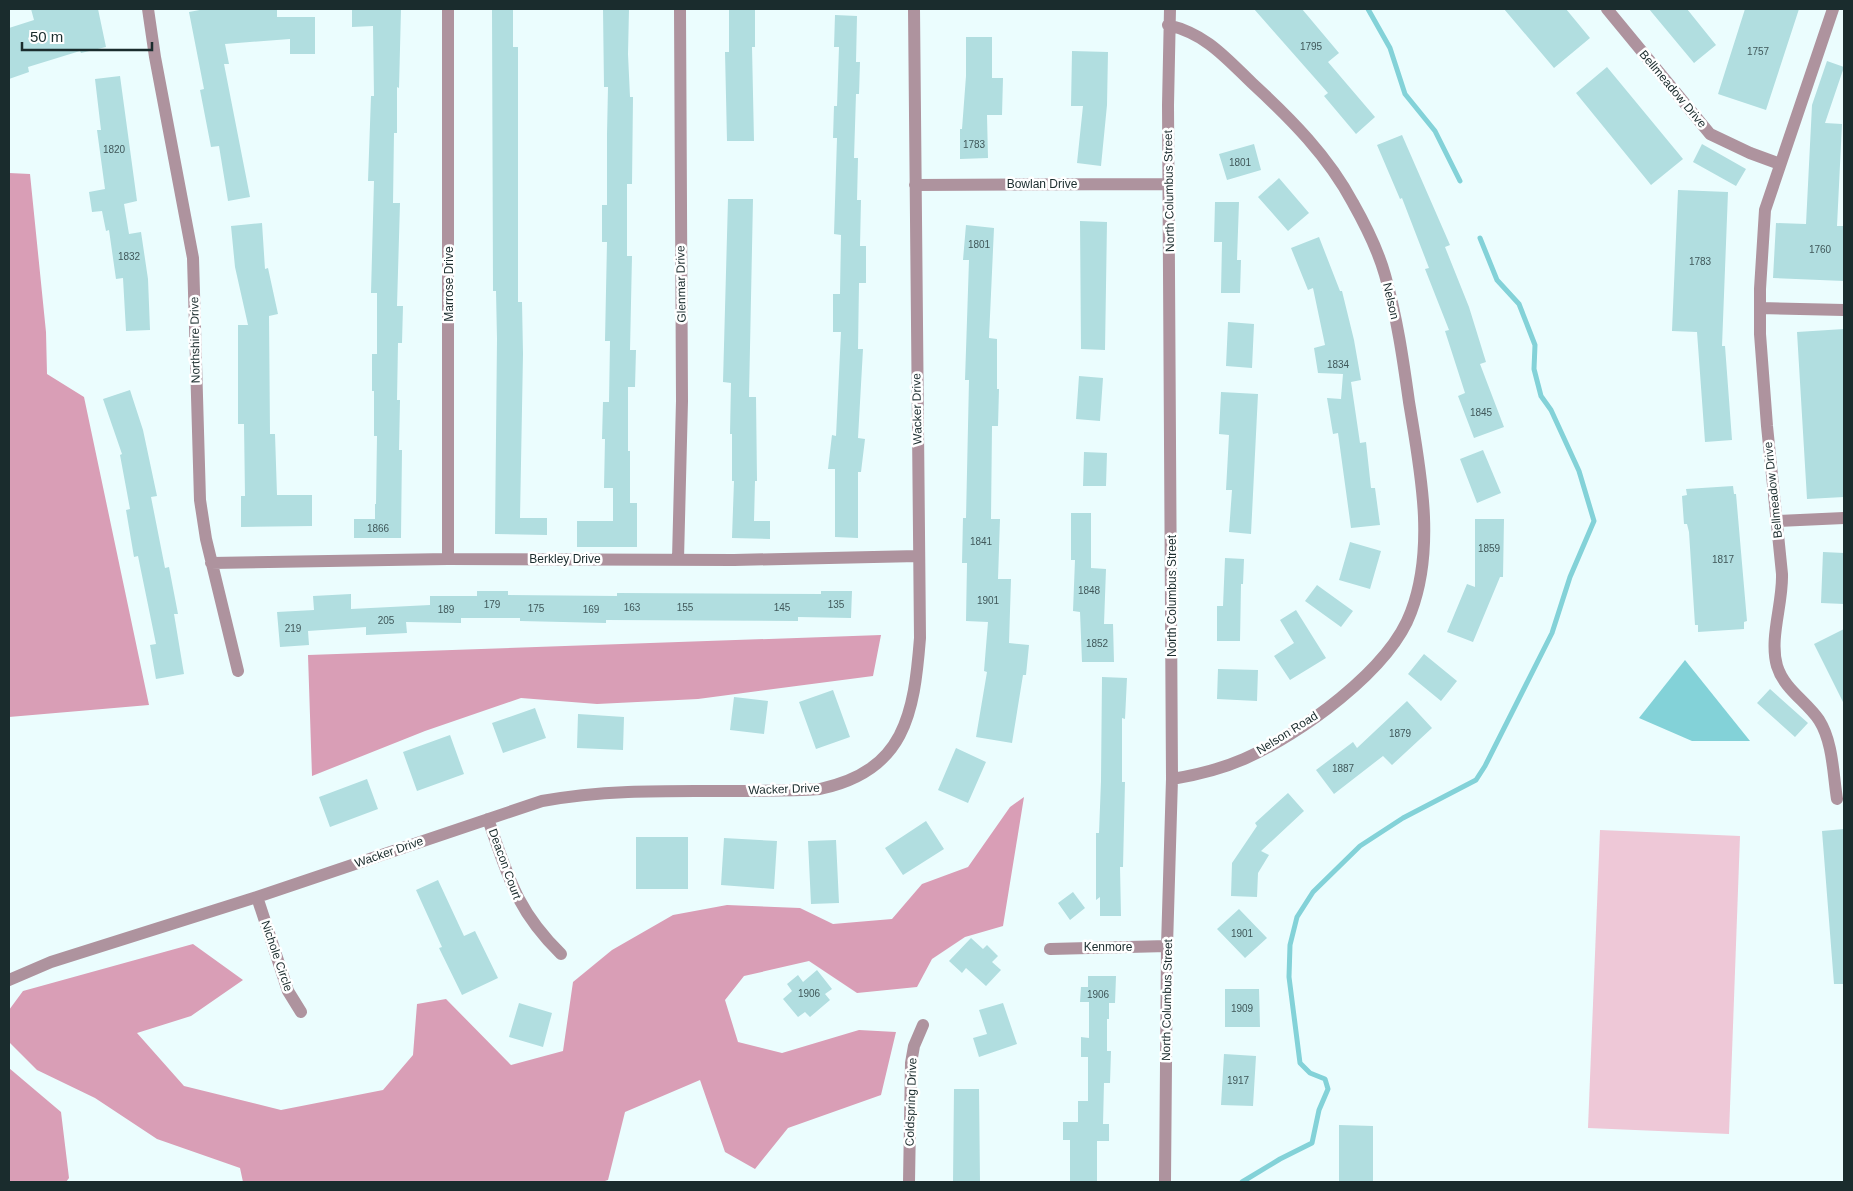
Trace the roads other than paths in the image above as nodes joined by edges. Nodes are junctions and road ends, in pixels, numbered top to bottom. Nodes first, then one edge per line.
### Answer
1 (148, 9) edge
2 (448, 9) edge
3 (680, 9) edge
4 (914, 9) edge
5 (1170, 9) edge
6 (1607, 9) edge
7 (1833, 9) edge
8 (1168, 25) junction
9 (1780, 164) junction
10 (1170, 184) junction
11 (915, 185) junction
12 (1760, 308) junction
13 (1844, 310) edge
14 (1844, 518) edge
15 (1776, 521) junction
16 (918, 556) junction
17 (448, 559) junction
18 (678, 559) junction
19 (211, 563) junction
20 (1385, 657) joint
21 (238, 671) dead end
22 (1172, 779) junction
23 (1837, 799) dead end
24 (488, 819) junction
25 (257, 897) junction
26 (1167, 946) junction
27 (1050, 949) dead end
28 (561, 954) dead end
29 (9, 980) edge
30 (301, 1012) dead end
31 (923, 1024) dead end
32 (1165, 1180) edge
33 (909, 1182) edge

1 - 19 street, Northshire Drive
2 - 17 street, Marrose Drive
3 - 18 street, Glenmar Drive
4 - 11 street, Wacker Drive
5 - 8 street, North Columbus Street
6 - 9 street, Bellmeadow Drive
7 - 9 street, Bellmeadow Drive
8 - 10 street, North Columbus Street
8 - 20 street, Nelson
9 - 12 street, Bellmeadow Drive
10 - 11 street, Bowlan Drive
10 - 22 street, North Columbus Street
11 - 16 street, Wacker Drive
12 - 13 street
12 - 15 street, Bellmeadow Drive
14 - 15 street
15 - 23 street, Bellmeadow Drive
16 - 18 street, Berkley Drive
16 - 24 street, Wacker Drive
17 - 18 street, Berkley Drive
17 - 19 street, Berkley Drive
19 - 21 street, Northshire Drive
20 - 22 street, Nelson Road
22 - 26 street, North Columbus Street
24 - 25 street, Wacker Drive
24 - 28 street, Deacon Court
25 - 29 street, Wacker Drive
25 - 30 street, Nichole Circle
26 - 27 street, Kenmore
26 - 32 street, North Columbus Street
31 - 33 street, Coldspring Drive

